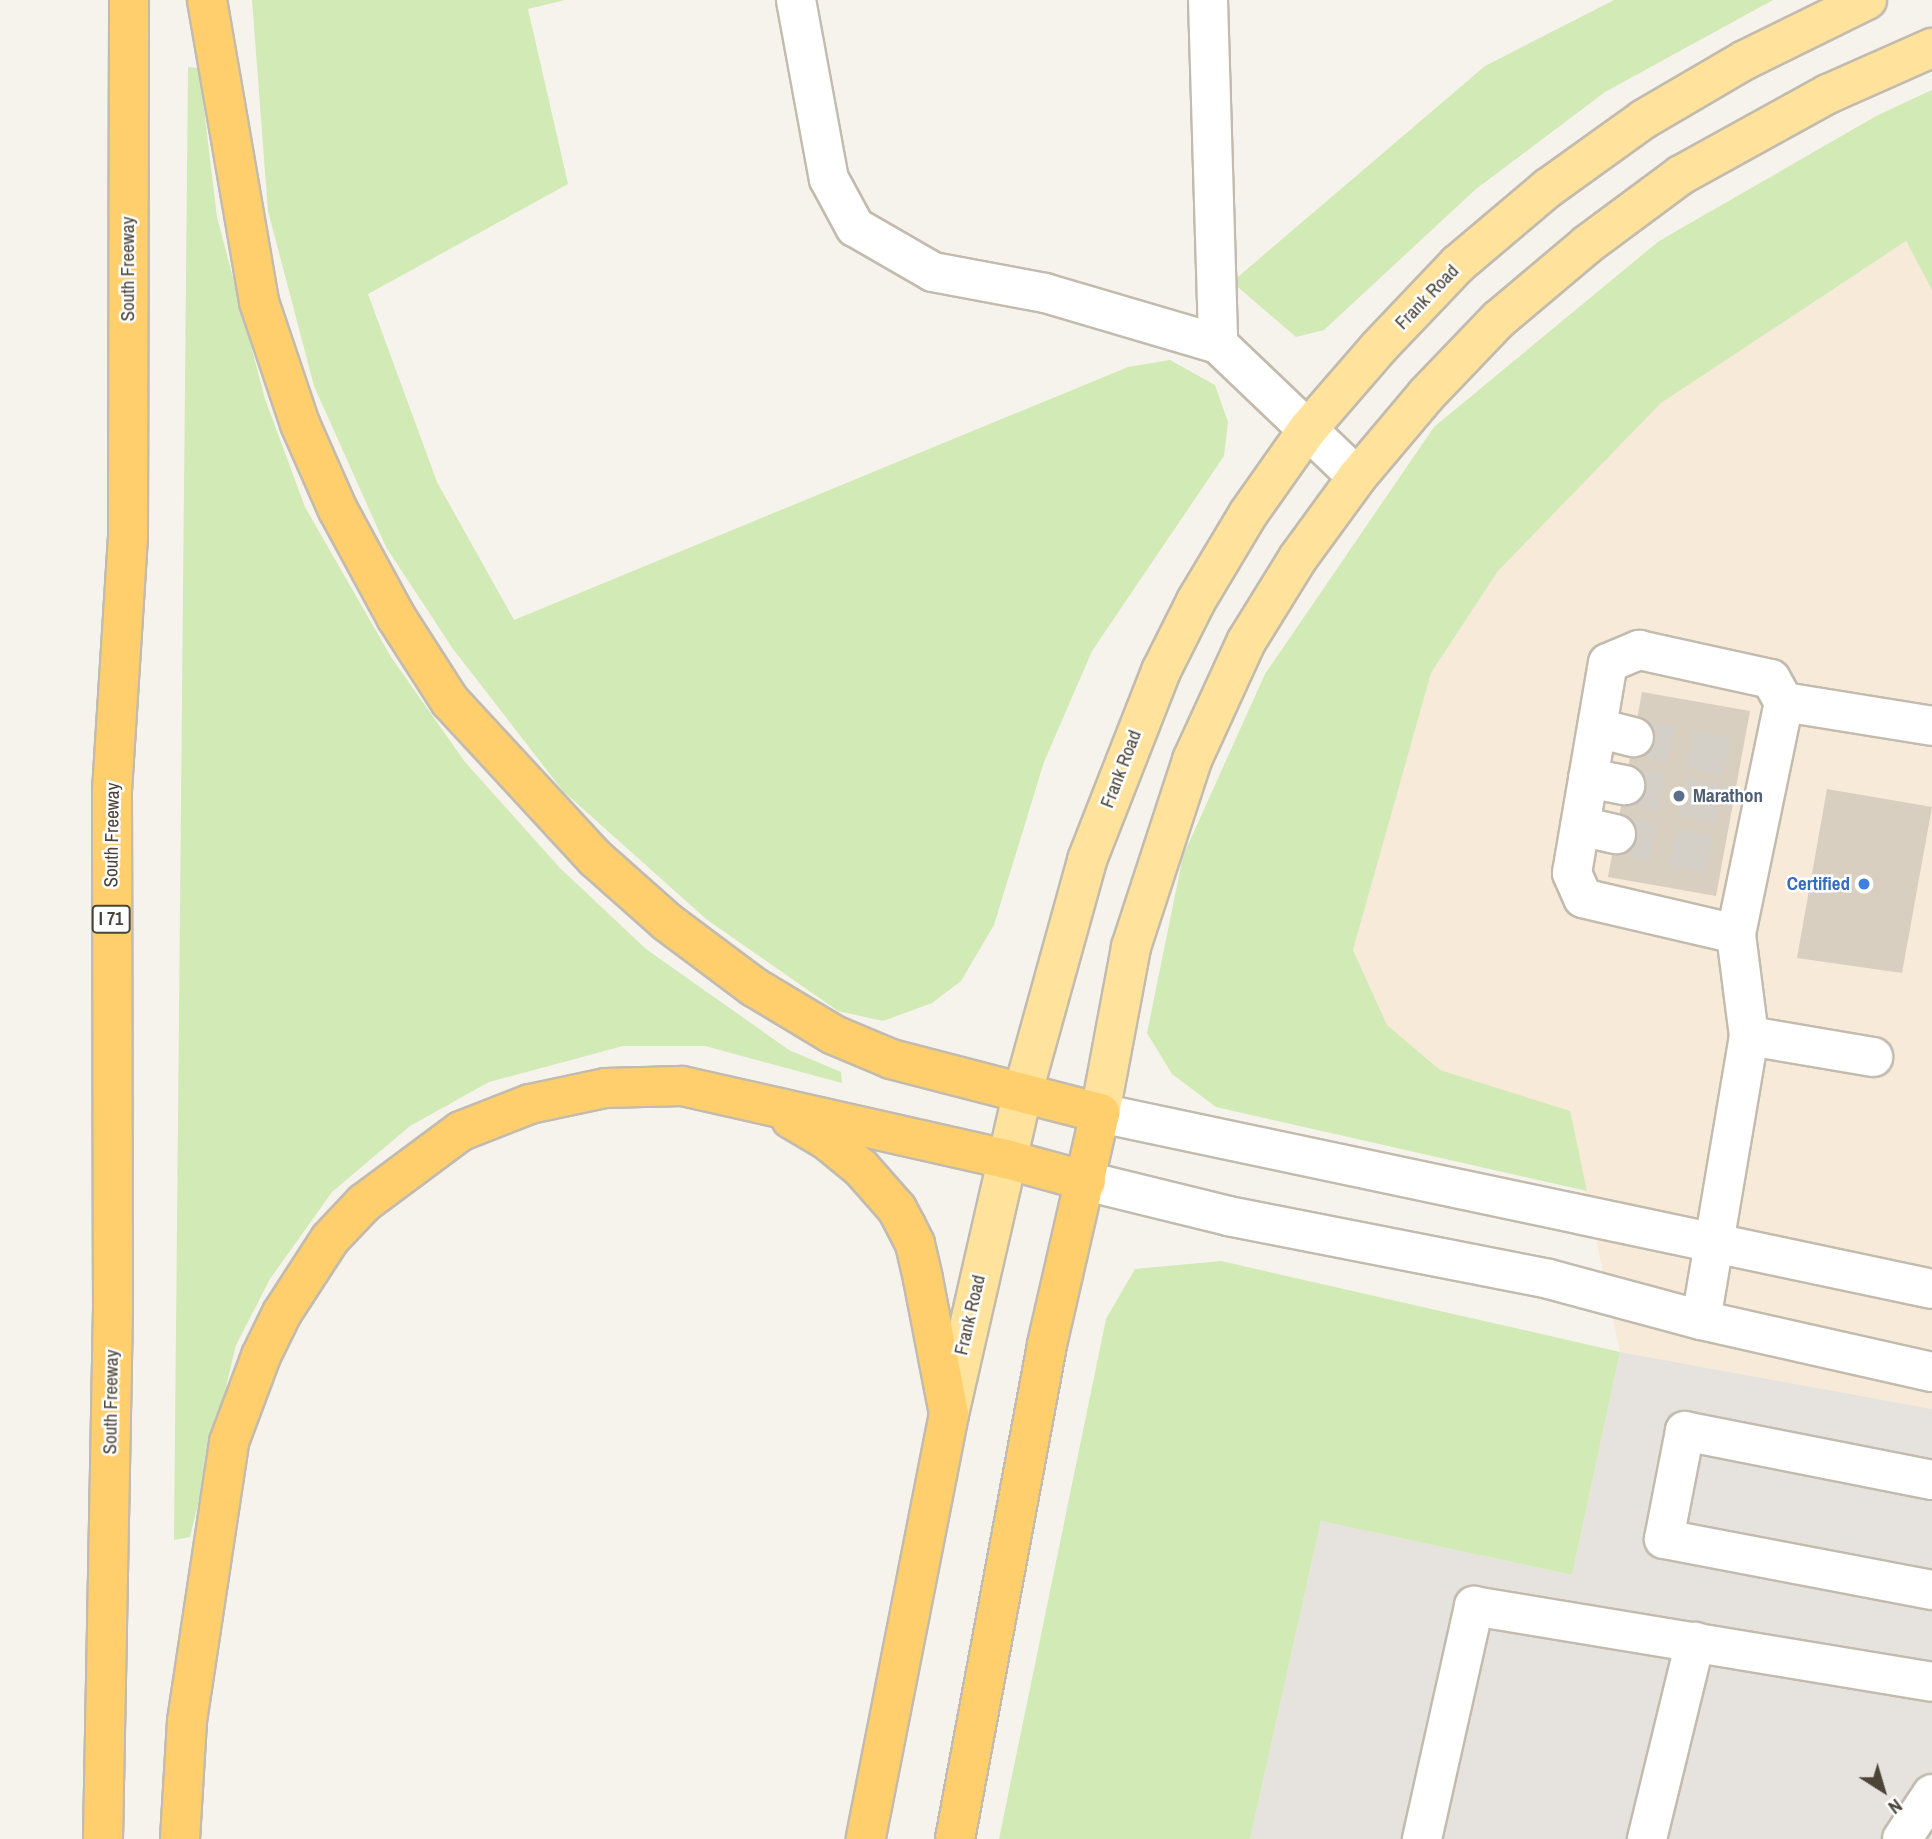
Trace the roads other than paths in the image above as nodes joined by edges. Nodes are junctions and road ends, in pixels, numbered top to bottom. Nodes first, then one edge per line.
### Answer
1 (129, 0) edge
2 (207, 0) edge
3 (796, 0) edge
4 (1208, 0) edge
5 (1867, 0) edge
6 (1932, 48) edge
7 (1218, 344) junction
8 (1308, 429) junction
9 (1357, 478) junction
10 (1783, 702) junction
11 (1932, 726) edge
12 (1597, 728) junction
13 (1634, 737) tunnel mouth
14 (1588, 778) junction
15 (1625, 785) tunnel mouth
16 (1736, 933) junction
17 (1749, 1036) junction
18 (1873, 1057) dead end
19 (1023, 1095) junction
20 (769, 1104) junction
21 (1100, 1113) junction
22 (1006, 1159) junction
23 (1086, 1181) junction
24 (1713, 1242) junction
25 (1932, 1289) edge
26 (1701, 1320) junction
27 (1932, 1372) edge
28 (949, 1414) junction
29 (1932, 1480) edge
30 (1932, 1590) edge
31 (1695, 1642) junction
32 (1932, 1682) edge
33 (1932, 1794) edge
34 (103, 1839) edge
35 (180, 1839) edge
36 (866, 1839) edge
37 (955, 1839) edge
38 (1422, 1839) edge
39 (1647, 1839) edge
40 (1902, 1839) edge

1 - 34 highway, South Freeway / I 71
2 - 19 highway
3 - 7 lane
4 - 7 lane
5 - 8 main road, Frank Road
6 - 9 main road
7 - 8 lane
8 - 9 lane
8 - 19 main road, Frank Road
9 - 21 main road
10 - 11 lane
10 - 12 lane
10 - 16 lane
12 - 13 lane
12 - 14 lane
14 - 15 lane
14 - 16 lane
16 - 17 lane
17 - 18 lane
17 - 24 lane
19 - 21 highway
19 - 22 main road, Frank Road
20 - 22 highway
20 - 28 highway
20 - 35 highway
21 - 23 highway
21 - 24 lane
22 - 23 highway
22 - 28 main road, Frank Road
23 - 26 lane
23 - 37 highway
24 - 25 lane
24 - 26 lane
26 - 27 lane
28 - 36 highway, Frank Road
29 - 30 lane
31 - 32 lane
31 - 38 lane
31 - 39 lane
33 - 40 lane

